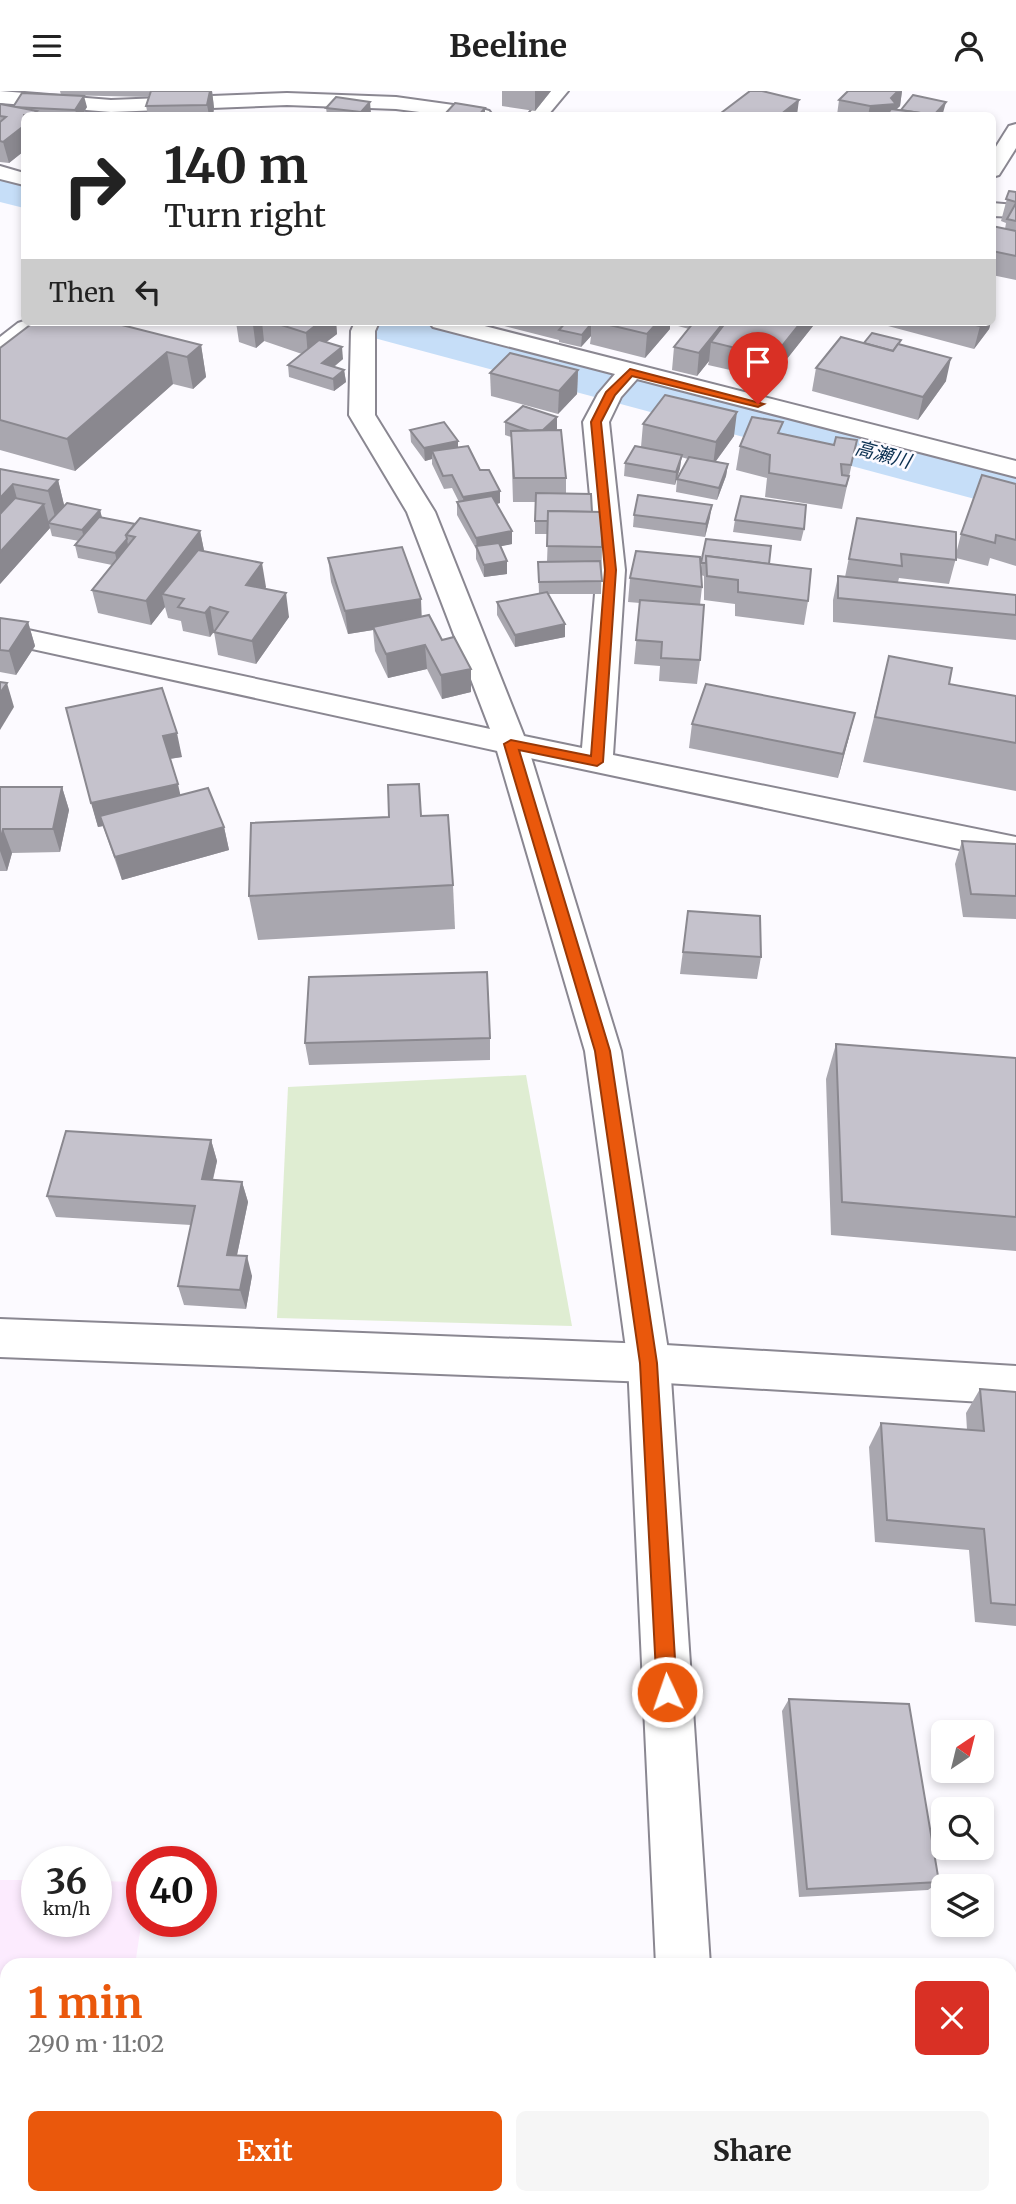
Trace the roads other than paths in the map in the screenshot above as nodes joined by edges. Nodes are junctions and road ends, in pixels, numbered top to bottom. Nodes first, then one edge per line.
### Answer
1 (558, 91) edge
2 (33, 95) edge
3 (0, 97) edge
4 (390, 109) edge
5 (436, 112) edge
6 (540, 112) edge
7 (1016, 130) edge
8 (996, 163) edge
9 (0, 172) edge
10 (21, 178) edge
11 (996, 209) edge
12 (1016, 211) edge
13 (365, 326) edge
14 (456, 326) edge
15 (26, 328) edge
16 (0, 349) edge
17 (630, 372) junction
18 (1016, 469) edge
19 (0, 633) edge
20 (511, 744) junction
21 (597, 762) junction
22 (1016, 849) edge
23 (2, 1344) edge
24 (649, 1363) junction
25 (1016, 1385) edge
26 (683, 1958) edge

1 - 6 street
2 - 3 street
2 - 4 street
4 - 5 street
7 - 8 street
9 - 10 street
11 - 12 street
13 - 20 street
14 - 17 street
15 - 16 street
17 - 18 street
17 - 21 street
19 - 20 street
20 - 21 street
20 - 24 street
21 - 22 street
23 - 24 street
24 - 25 street
24 - 26 street

